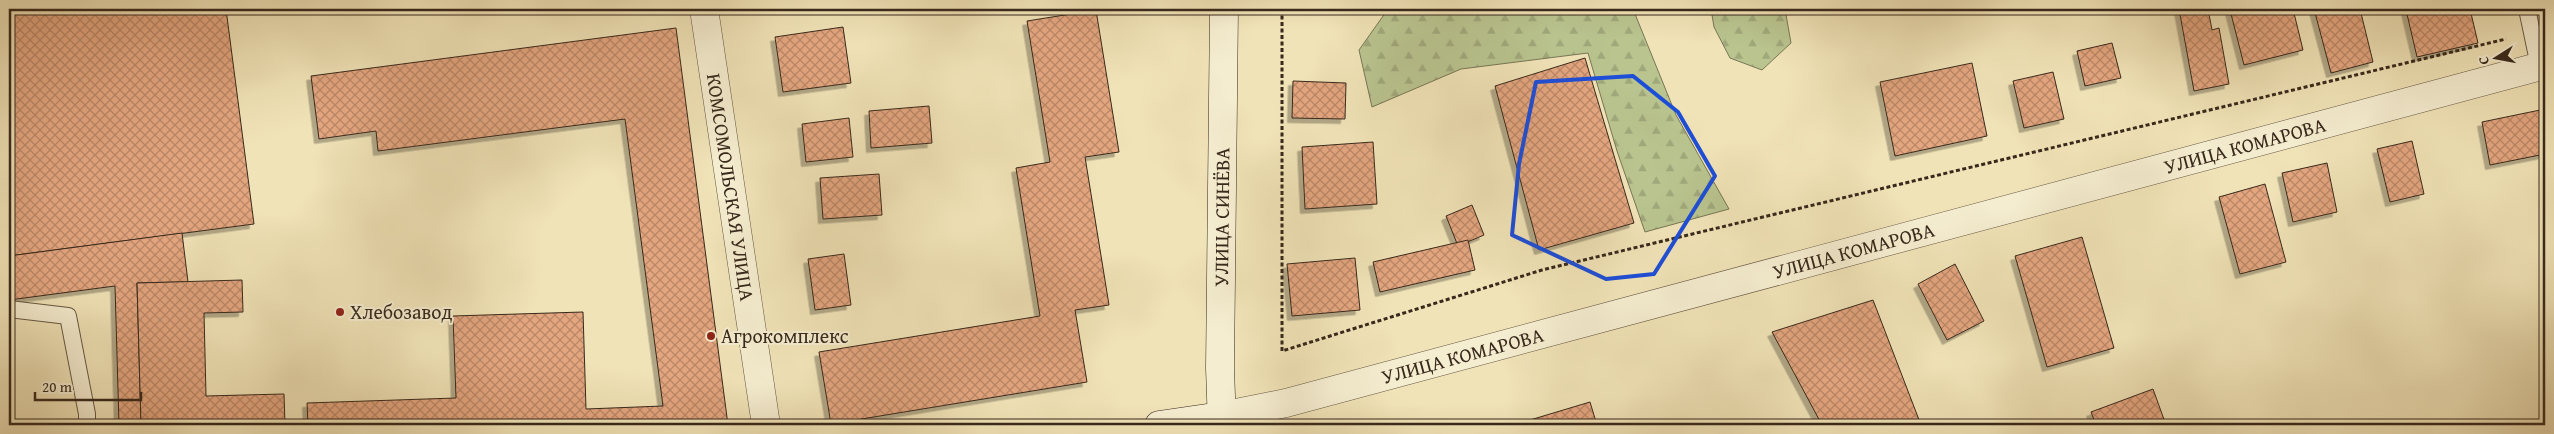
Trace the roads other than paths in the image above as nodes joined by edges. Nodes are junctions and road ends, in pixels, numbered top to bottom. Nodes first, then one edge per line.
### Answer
1 (704, 9) edge
2 (1224, 9) edge
3 (2527, 9) edge
4 (2542, 65) edge
5 (9, 309) edge
6 (1222, 421) edge
7 (87, 425) edge
8 (766, 425) edge
9 (1159, 425) edge

1 - 8 street, КОМСОМОЛЬСКАЯ УЛИЦА
2 - 6 street, УЛИЦА СИНЁВА
3 - 4 lane
4 - 6 street, УЛИЦА КОМАРОВА
5 - 7 lane
6 - 9 street, УЛИЦА КОМАРОВА

